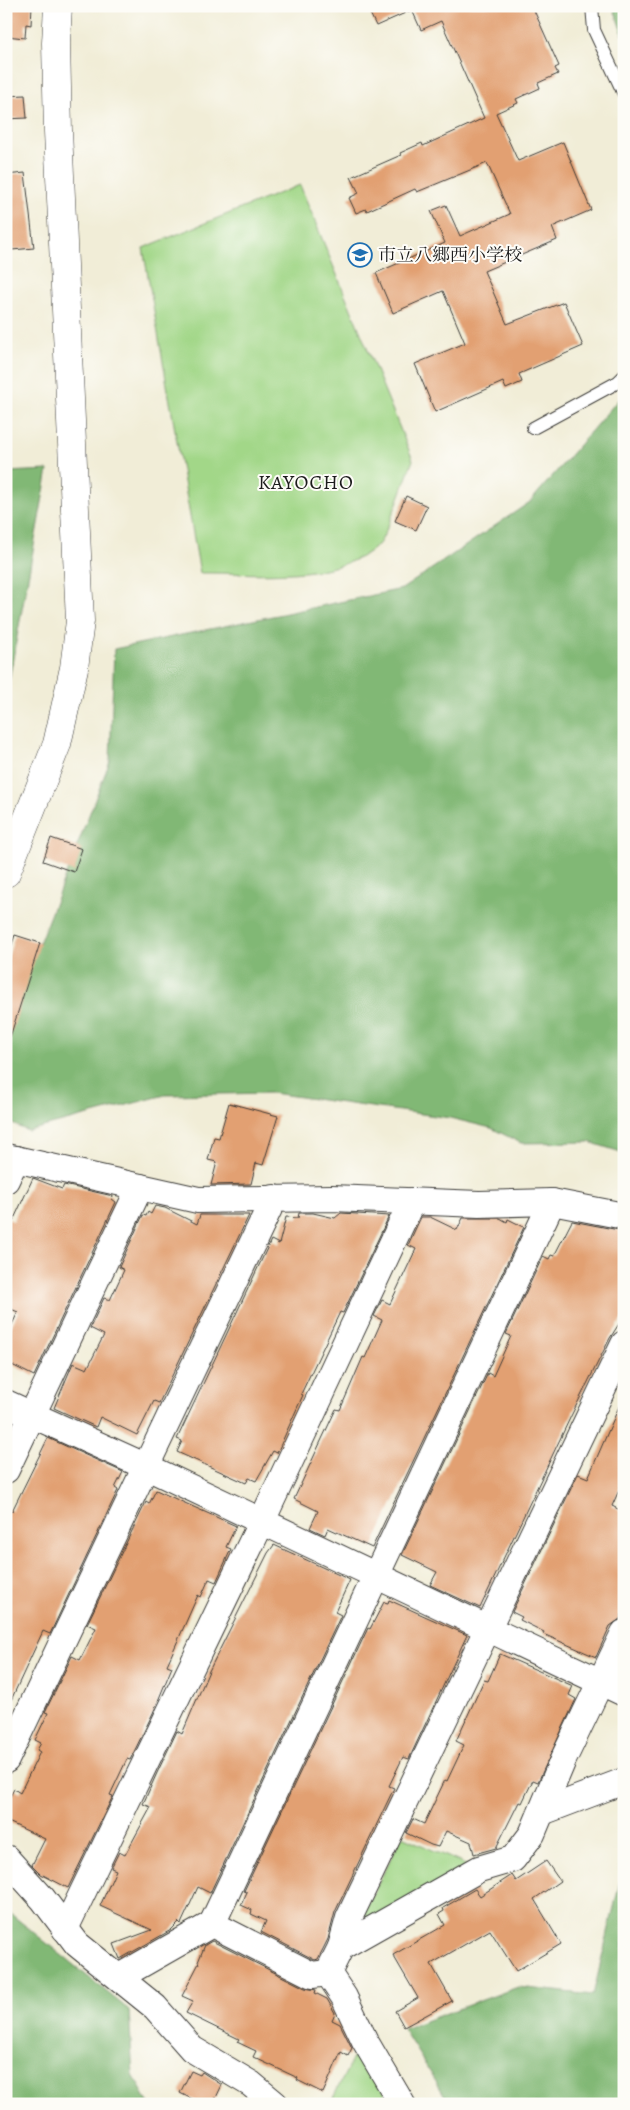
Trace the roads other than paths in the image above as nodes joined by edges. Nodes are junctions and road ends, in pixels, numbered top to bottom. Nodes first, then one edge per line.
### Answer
1 (58, 6) edge
2 (592, 6) edge
3 (624, 94) edge
4 (624, 376) edge
5 (533, 428) dead end
6 (6, 873) edge
7 (10, 1166) edge
8 (140, 1187) junction
9 (274, 1198) junction
10 (412, 1201) junction
11 (552, 1202) junction
12 (624, 1216) edge
13 (624, 1344) edge
14 (6, 1403) edge
15 (32, 1416) junction
16 (147, 1467) junction
17 (6, 1470) edge
18 (261, 1523) junction
19 (376, 1576) junction
20 (488, 1630) junction
21 (624, 1633) edge
22 (600, 1682) junction
23 (624, 1693) edge
24 (6, 1760) edge
25 (624, 1781) edge
26 (542, 1812) junction
27 (6, 1858) edge
28 (212, 1924) junction
29 (65, 1929) junction
30 (341, 1947) junction
31 (328, 1973) junction
32 (119, 1977) junction
33 (275, 2104) edge
34 (402, 2104) edge

1 - 6 street
2 - 3 lane
4 - 5 lane
7 - 8 street
8 - 9 street
8 - 15 street
9 - 10 street
9 - 16 street
10 - 11 street
10 - 18 street
11 - 12 street
11 - 19 street
13 - 20 street
14 - 15 street
15 - 16 street
15 - 17 street
16 - 18 street
16 - 24 street
18 - 19 street
18 - 29 street
19 - 20 street
19 - 28 street
20 - 22 street
20 - 30 street
21 - 22 street
22 - 23 street
22 - 26 street
25 - 26 street
26 - 30 street
27 - 29 street
28 - 31 street
28 - 32 street
29 - 32 street
30 - 31 street
31 - 34 street
32 - 33 street

